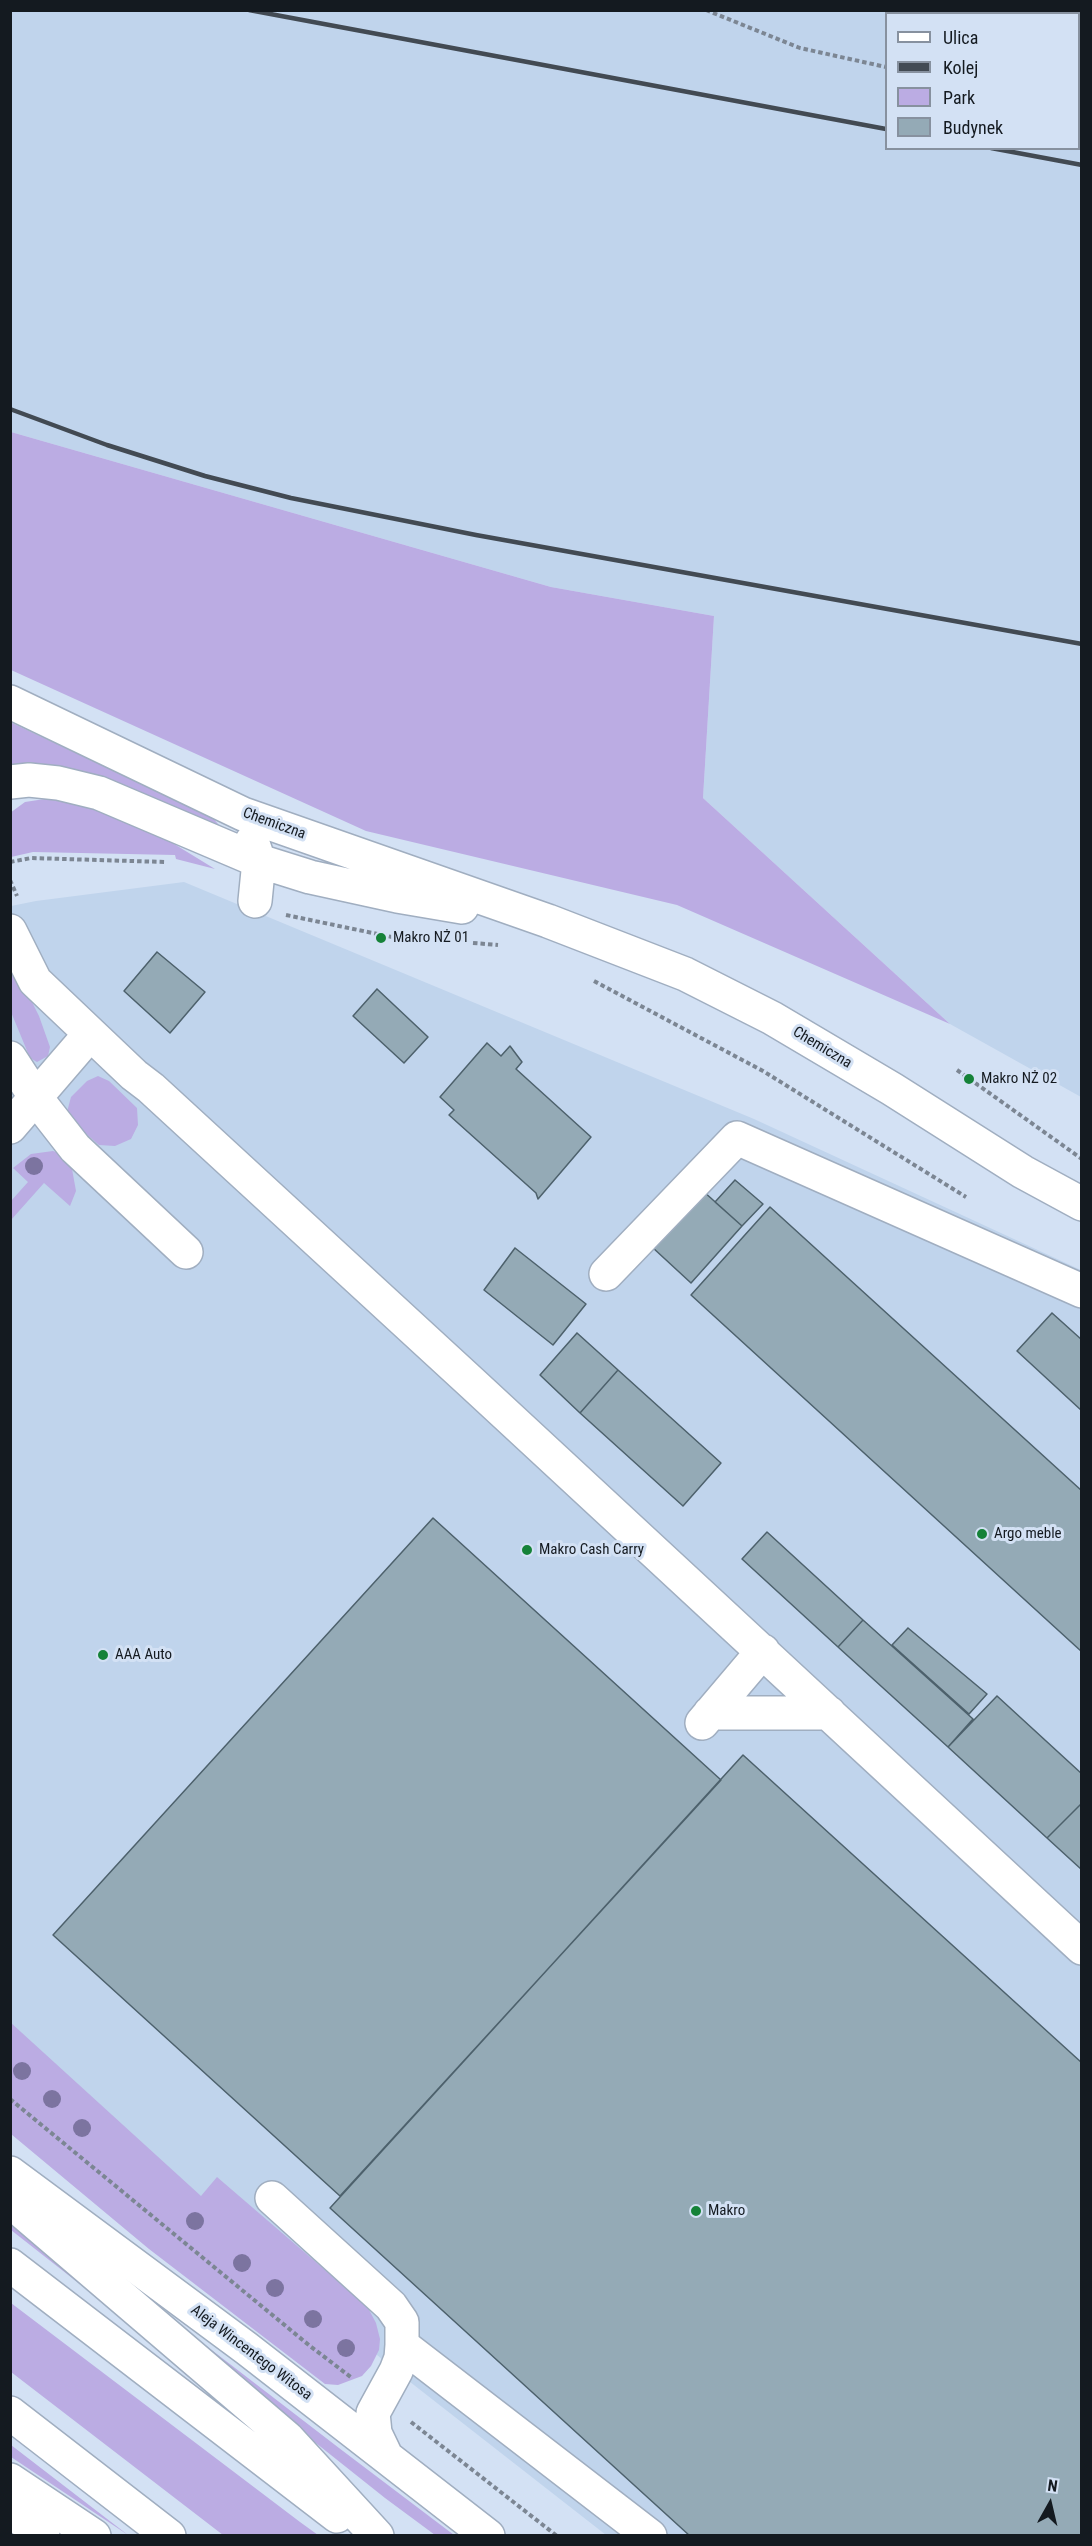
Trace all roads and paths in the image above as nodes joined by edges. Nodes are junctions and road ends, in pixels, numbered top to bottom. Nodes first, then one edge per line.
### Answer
1 (706, 10) edge
2 (885, 67) edge
3 (10, 702) edge
4 (10, 782) edge
5 (243, 814) junction
6 (258, 861) junction
7 (10, 862) edge
8 (166, 862) dead end
9 (255, 901) joint
10 (548, 921) junction
11 (10, 932) edge
12 (424, 939) dead end
13 (467, 942) dead end
14 (500, 945) dead end
15 (591, 979) dead end
16 (90, 1034) junction
17 (10, 1058) edge
18 (957, 1070) dead end
19 (36, 1098) junction
20 (10, 1127) edge
21 (1082, 1159) edge
22 (972, 1200) dead end
23 (1082, 1204) edge
24 (186, 1252) dead end
25 (606, 1274) dead end
26 (1082, 1291) edge
27 (763, 1651) junction
28 (829, 1713) junction
29 (1082, 1948) edge
30 (10, 2099) edge
31 (10, 2173) edge
32 (10, 2197) edge
33 (272, 2198) dead end
34 (10, 2265) edge
35 (402, 2345) junction
36 (381, 2398) junction
37 (10, 2413) edge
38 (386, 2456) junction
39 (10, 2480) edge
40 (10, 2510) edge
41 (43, 2535) edge
42 (94, 2535) edge
43 (169, 2535) edge
44 (362, 2535) edge
45 (377, 2535) edge
46 (488, 2535) edge
47 (557, 2535) edge
48 (650, 2535) edge

1 - 2 path
3 - 5 street, Chemiczna
4 - 6 street, Chemiczna
5 - 6 street
5 - 10 street, Chemiczna
6 - 9 street
6 - 10 street, Chemiczna
7 - 8 path
9 - 12 path
10 - 23 street, Chemiczna
11 - 16 street
13 - 14 path
15 - 22 path
16 - 19 street
16 - 27 street
17 - 19 street
18 - 21 path
19 - 20 street
19 - 24 street
25 - 26 street
27 - 28 street
27 - 28 street
28 - 29 street
30 - 36 path
31 - 38 street, Aleja Wincentego Witosa
32 - 45 street
33 - 35 street
34 - 44 street
35 - 36 street
35 - 48 street
36 - 38 street
36 - 47 path
37 - 43 street
38 - 46 street, Aleja Wincentego Witosa
39 - 42 street
40 - 41 street

